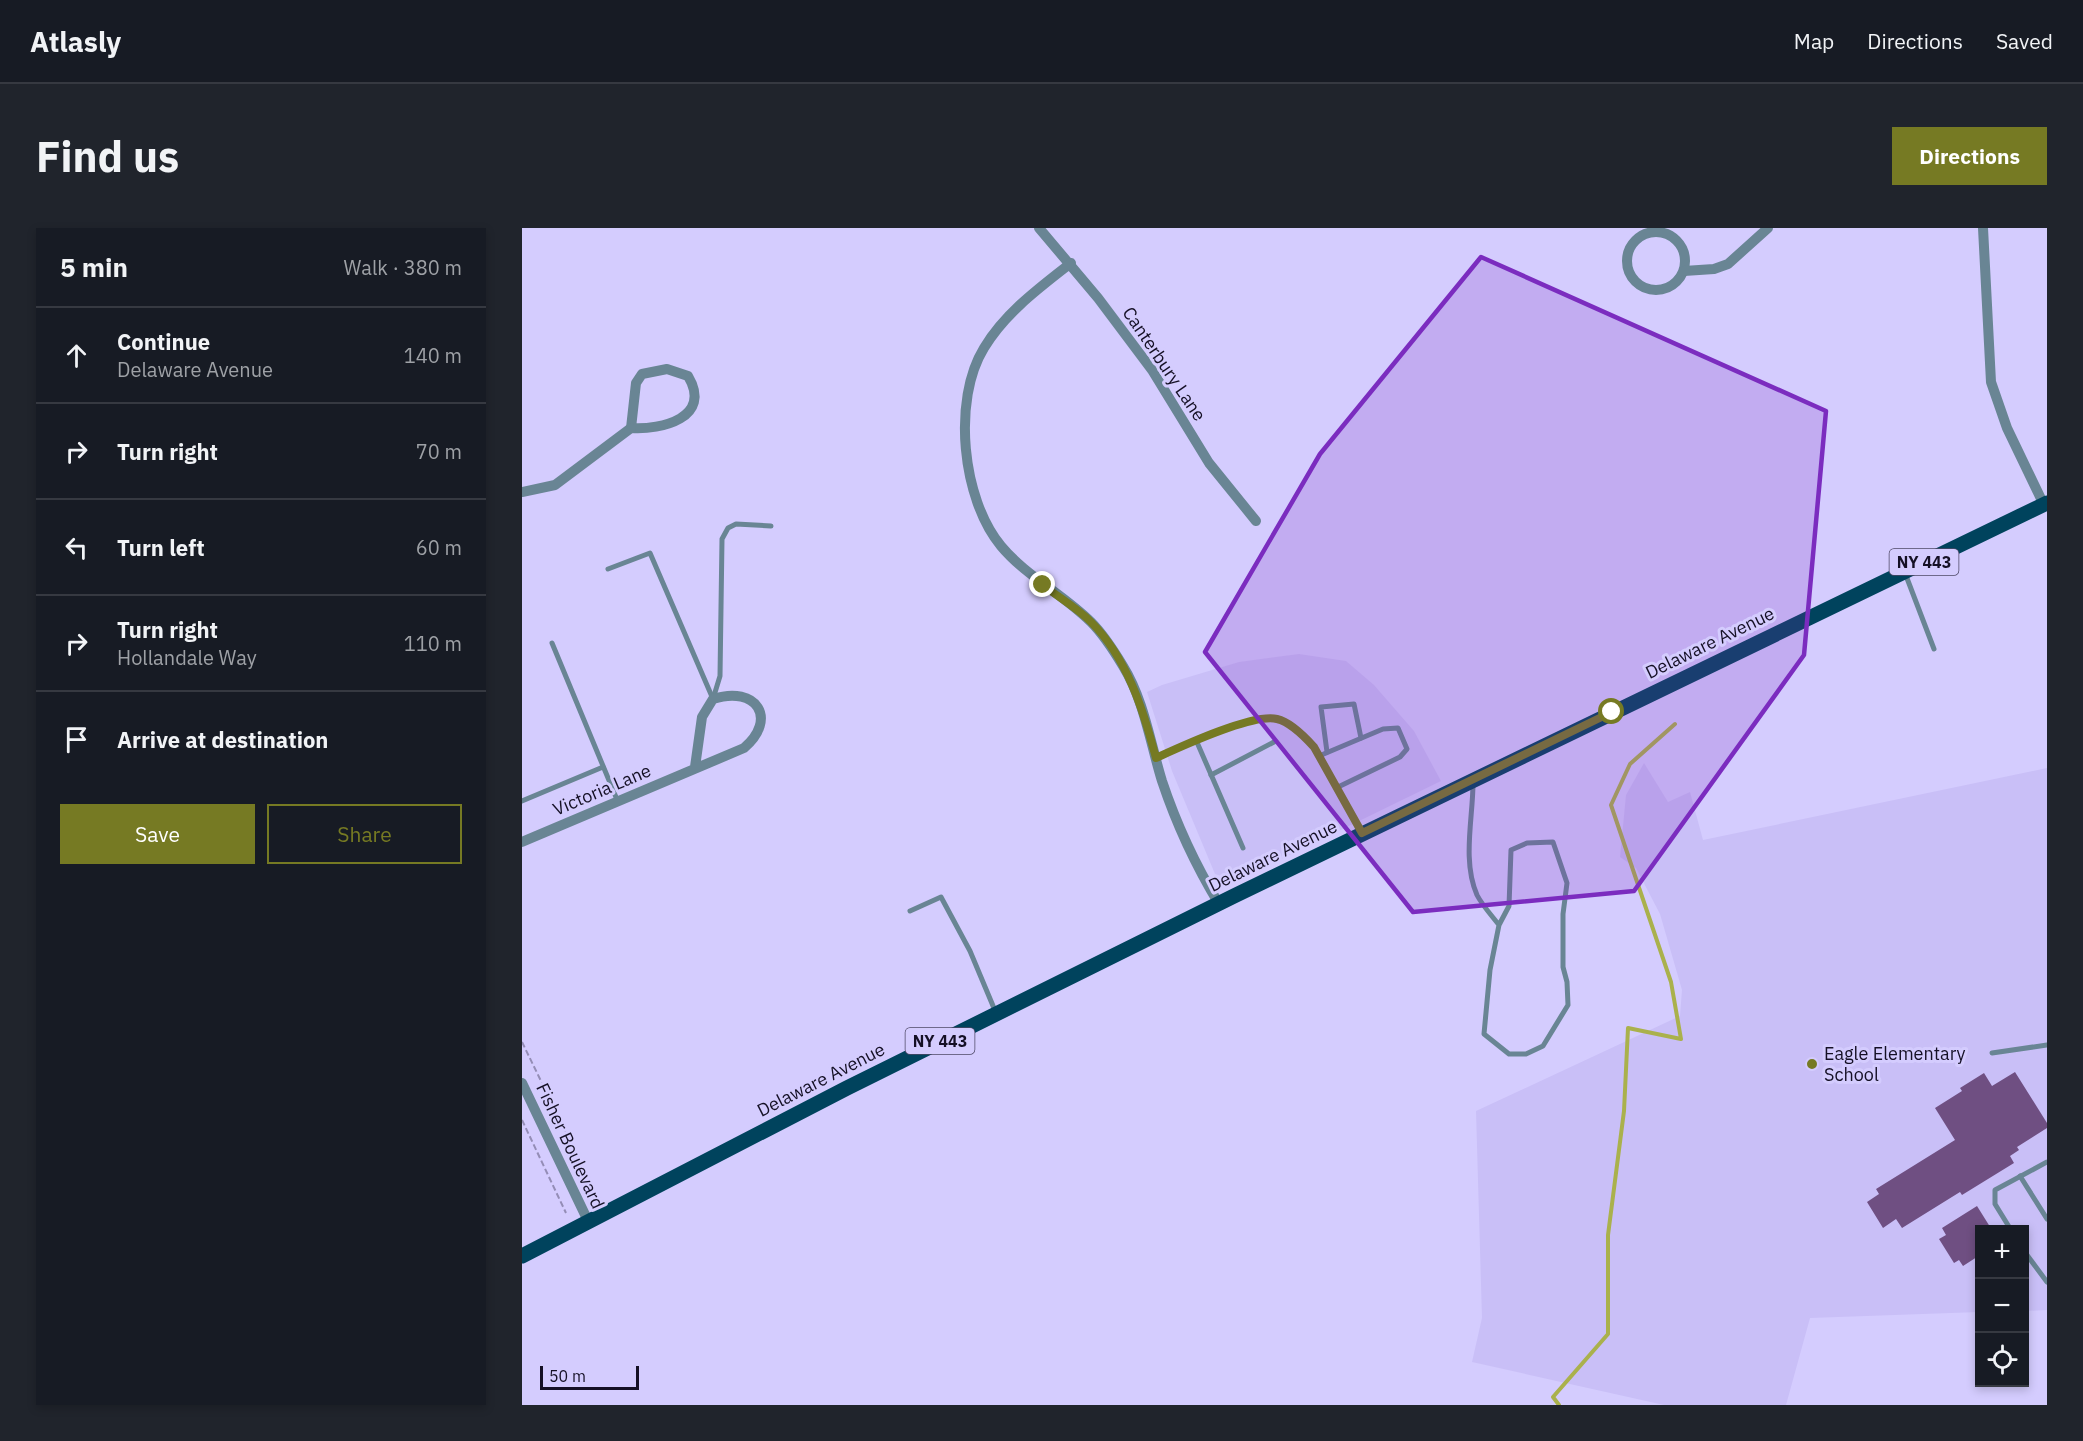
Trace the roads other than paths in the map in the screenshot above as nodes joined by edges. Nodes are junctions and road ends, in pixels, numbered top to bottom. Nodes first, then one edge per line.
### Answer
1 (1040, 228) edge
2 (1768, 228) edge
3 (1983, 228) edge
4 (1071, 263) junction
5 (1684, 271) junction
6 (631, 428) junction
7 (522, 492) edge
8 (2045, 504) edge
9 (1256, 521) dead end
10 (771, 526) dead end
11 (608, 568) dead end
12 (1904, 572) junction
13 (552, 643) dead end
14 (1934, 649) dead end
15 (713, 699) junction
16 (1361, 738) junction
17 (1196, 740) junction
18 (1274, 742) dead end
19 (1327, 752) junction
20 (1319, 756) junction
21 (1156, 758) junction
22 (695, 767) junction
23 (603, 768) junction
24 (1211, 775) junction
25 (1473, 779) junction
26 (1336, 788) junction
27 (522, 801) edge
28 (618, 802) junction
29 (1362, 833) junction
30 (522, 842) edge
31 (1243, 848) dead end
32 (1219, 904) junction
33 (910, 911) dead end
34 (1499, 925) junction
35 (997, 1015) junction
36 (2047, 1045) edge
37 (1992, 1053) dead end
38 (522, 1083) edge
39 (2047, 1162) edge
40 (2020, 1176) junction
41 (2047, 1219) edge
42 (589, 1223) junction
43 (2008, 1225) edge
44 (522, 1256) edge
45 (2029, 1257) edge
46 (2047, 1282) edge

1 - 4 street, Canterbury Lane
2 - 5 street
3 - 8 street
4 - 9 street, Canterbury Lane
4 - 21 street
5 - 5 street
6 - 6 street
6 - 7 street
8 - 12 main road, Delaware Avenue / NY 443
10 - 15 lane
11 - 15 lane
12 - 14 lane
12 - 25 main road, Delaware Avenue / NY 443
13 - 23 lane
15 - 22 street
15 - 22 street, Victoria Lane
16 - 19 lane
16 - 19 lane
16 - 26 lane
17 - 20 lane
17 - 21 lane
17 - 24 lane
18 - 24 lane
19 - 20 lane
20 - 26 lane
21 - 32 street
22 - 28 street, Victoria Lane
23 - 27 lane
23 - 28 lane
24 - 31 lane
25 - 29 main road, Delaware Avenue / NY 443
25 - 34 lane
26 - 29 lane
28 - 30 street, Victoria Lane
29 - 32 main road, Delaware Avenue / NY 443
32 - 35 main road, Delaware Avenue / NY 443
33 - 35 lane
34 - 34 lane
35 - 42 main road, Delaware Avenue / NY 443
36 - 37 lane
38 - 42 street, Fisher Boulevard
39 - 40 lane
40 - 41 lane
40 - 43 lane
42 - 44 main road, Delaware Avenue / NY 443
45 - 46 lane

